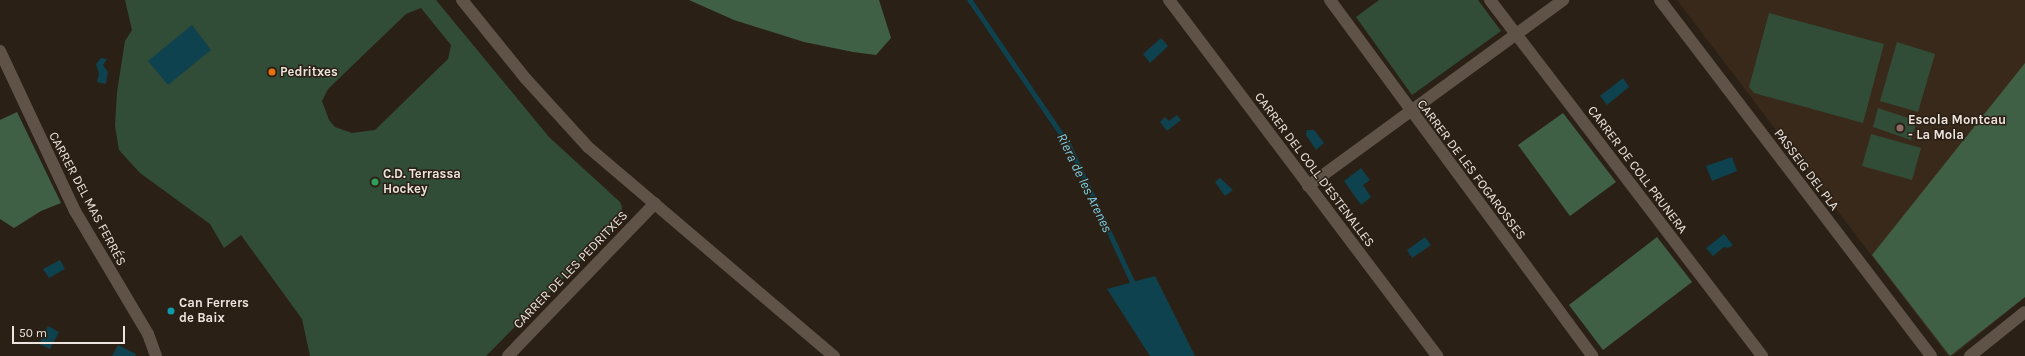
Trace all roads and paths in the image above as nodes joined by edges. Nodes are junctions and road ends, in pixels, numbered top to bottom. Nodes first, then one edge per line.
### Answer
1 (462, 0) edge
2 (1169, 0) edge
3 (1330, 0) edge
4 (1490, 0) edge
5 (1563, 0) edge
6 (1660, 0) edge
7 (1516, 35) junction
8 (0, 51) edge
9 (1410, 111) junction
10 (1308, 186) junction
11 (655, 203) junction
12 (2025, 312) edge
13 (156, 356) edge
14 (508, 356) edge
15 (834, 356) edge
16 (1437, 356) edge
17 (1592, 356) edge
18 (1762, 356) edge
19 (1931, 356) edge
20 (1970, 356) edge

1 - 11 street
2 - 10 street, CARRER DEL COLL D'ESTENALLES
3 - 9 street, CARRER DE LES FOGAROSSES
4 - 7 street, CARRER DE COLL PRUNERA
5 - 7 street
6 - 19 street, PASSEIG DEL PLA
7 - 9 street
7 - 18 street, CARRER DE COLL PRUNERA
8 - 13 street, CARRER DEL MAS FERRÉS
9 - 10 street
9 - 17 street, CARRER DE LES FOGAROSSES
10 - 16 street, CARRER DEL COLL D'ESTENALLES
11 - 14 street, CARRER DE LES PEDRITXES
11 - 15 street
12 - 20 street

